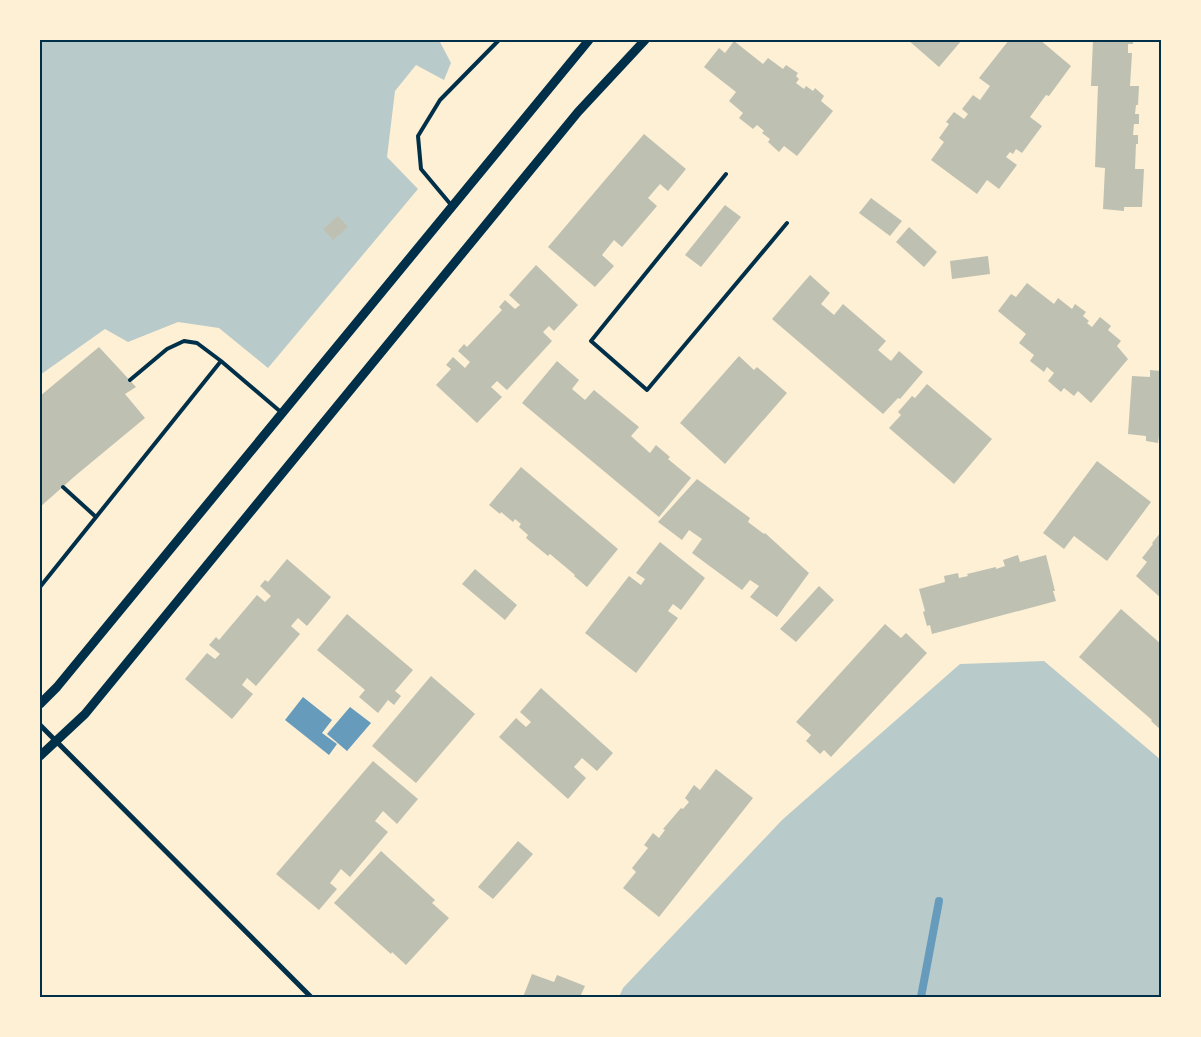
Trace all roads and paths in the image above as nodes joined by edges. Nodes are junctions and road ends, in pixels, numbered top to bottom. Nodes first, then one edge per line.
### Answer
1 (499, 40) edge
2 (589, 40) edge
3 (645, 40) edge
4 (726, 174) dead end
5 (452, 206) junction
6 (786, 223) dead end
7 (221, 361) junction
8 (130, 380) dead end
9 (282, 413) junction
10 (63, 486) dead end
11 (96, 517) junction
12 (40, 587) edge
13 (40, 704) edge
14 (40, 725) edge
15 (57, 741) junction
16 (40, 756) edge
17 (312, 997) edge

1 - 5 lane
2 - 5 street
3 - 15 street
4 - 6 lane
5 - 9 street
7 - 8 lane
7 - 9 lane
7 - 11 lane
9 - 13 street
10 - 11 lane
11 - 12 lane
14 - 15 street
15 - 16 street
15 - 17 street

